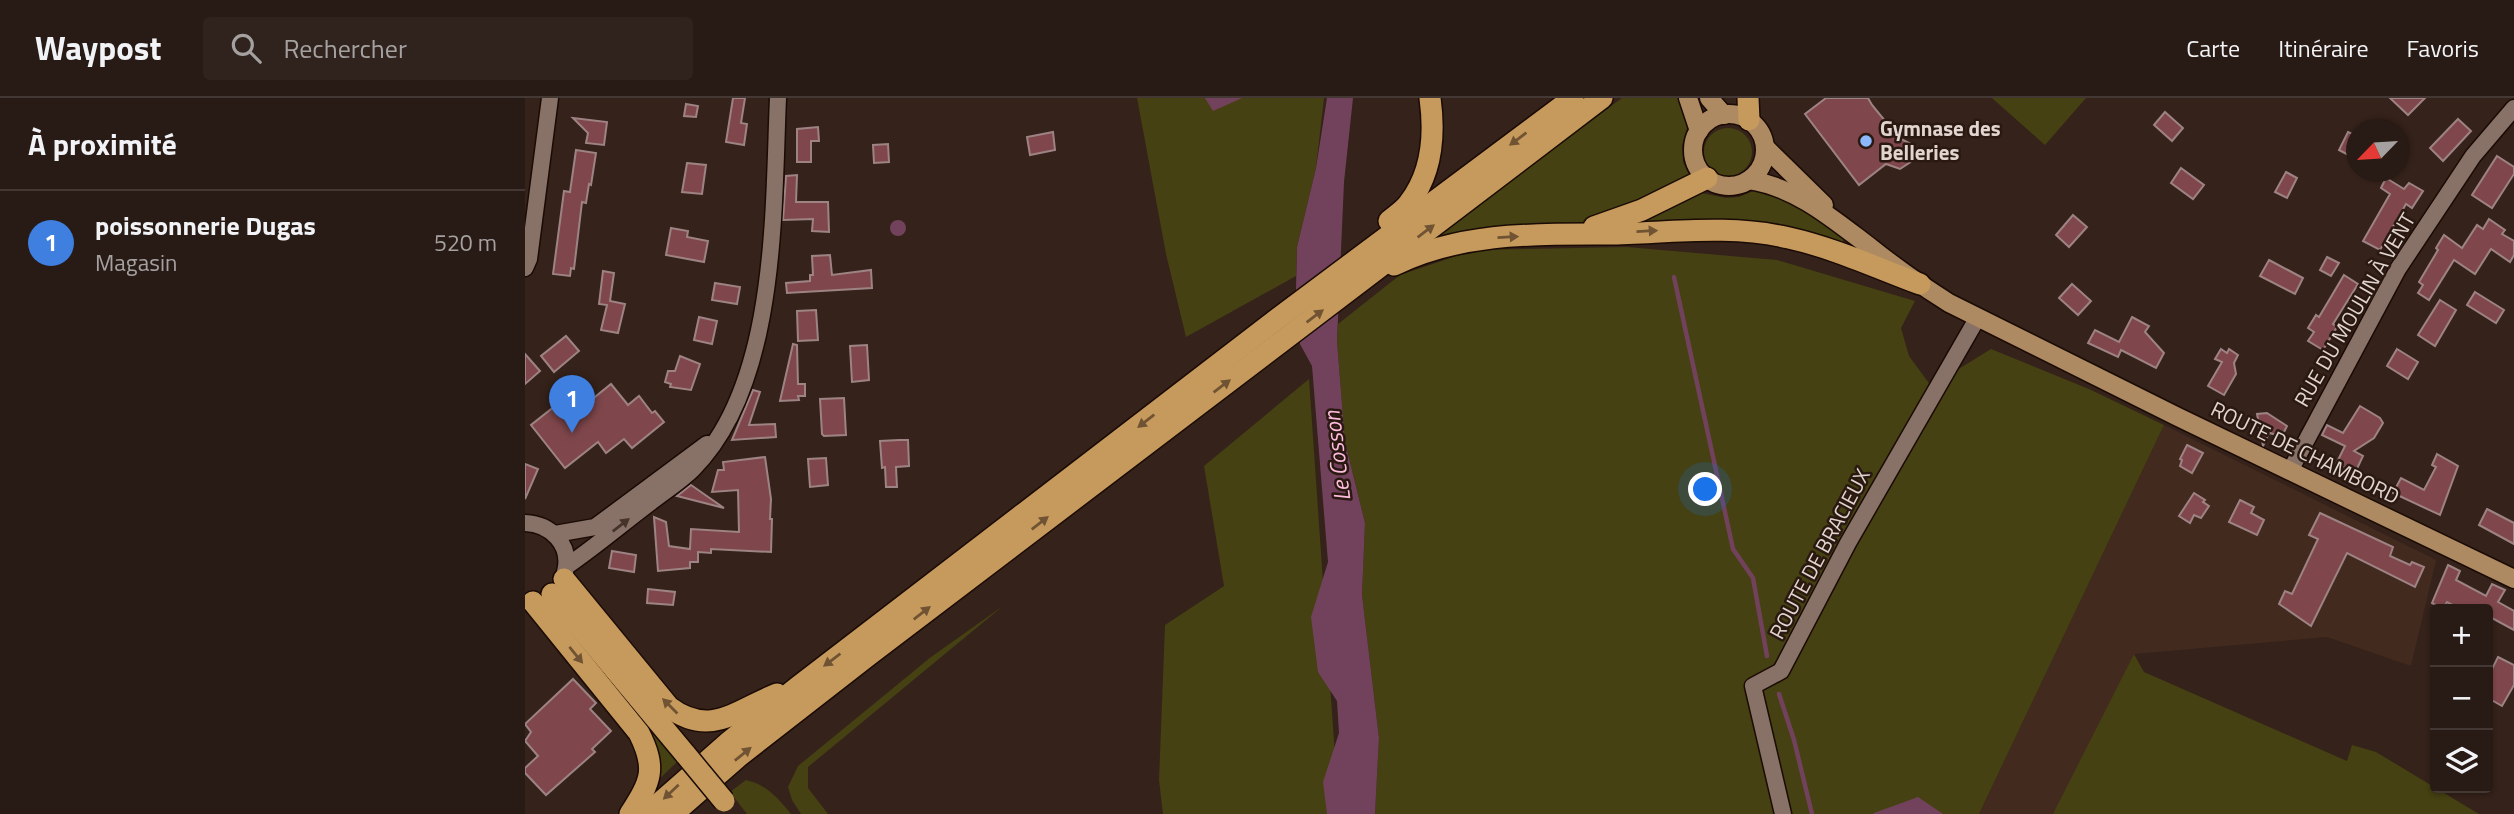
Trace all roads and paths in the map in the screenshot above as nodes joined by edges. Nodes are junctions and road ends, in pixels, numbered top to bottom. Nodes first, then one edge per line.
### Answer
1 (550, 98) edge
2 (778, 98) edge
3 (1430, 98) edge
4 (1573, 98) edge
5 (1602, 98) edge
6 (1688, 98) edge
7 (1709, 98) edge
8 (1748, 98) edge
9 (2514, 108) edge
10 (1724, 115) junction
11 (1749, 120) junction
12 (1699, 131) junction
13 (1765, 147) junction
14 (1707, 178) junction
15 (1749, 180) junction
16 (531, 194) edge
17 (1837, 221) junction
18 (1579, 232) junction
19 (1351, 265) junction
20 (525, 268) edge
21 (1920, 284) junction
22 (1352, 288) junction
23 (1978, 317) junction
24 (717, 437) junction
25 (2290, 471) junction
26 (525, 523) edge
27 (555, 534) junction
28 (2514, 579) edge
29 (542, 593) edge
30 (799, 686) junction
31 (729, 808) edge
32 (630, 814) edge
33 (647, 814) edge
34 (673, 814) edge
35 (1783, 814) edge

1 - 16 street
2 - 24 street
3 - 19 highway
4 -> 19 highway
22 -> 5 highway
6 - 12 main road
7 - 10 main road
8 - 11 highway
9 - 25 street, RUE DU MOULIN À VENT
10 - 11 main road
10 - 12 main road
11 - 13 main road
12 - 14 main road
13 - 15 main road
13 - 17 main road
14 - 15 main road
14 - 18 highway
15 - 17 main road
16 - 20 street
17 - 21 main road, ROUTE DE CHAMBORD
18 -> 21 highway
22 -> 18 highway
19 -> 30 highway
21 - 23 main road, ROUTE DE CHAMBORD
34 -> 22 highway
23 - 25 main road, ROUTE DE CHAMBORD
23 - 35 street, ROUTE DE BRACIEUX
24 - 27 street
29 -> 24 street
25 - 28 main road, ROUTE DE CHAMBORD
26 - 27 street
27 - 29 street
30 -> 29 highway
29 - 31 highway, bridge
29 -> 32 highway
30 -> 33 highway

